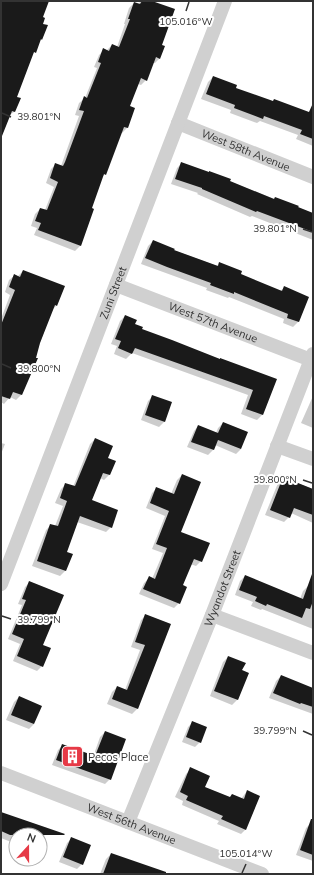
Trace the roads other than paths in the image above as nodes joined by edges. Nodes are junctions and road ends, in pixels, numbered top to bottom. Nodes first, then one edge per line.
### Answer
1 (224, 1) edge
2 (178, 123) junction
3 (313, 177) edge
4 (116, 285) junction
5 (312, 357) edge
6 (277, 446) junction
7 (313, 459) edge
8 (1, 584) edge
9 (212, 615) junction
10 (313, 653) edge
11 (1, 773) edge
12 (128, 822) junction
13 (262, 874) edge

1 - 2 street, Zuni Street
2 - 3 street, West 58th Avenue
2 - 4 street, Zuni Street
4 - 5 street, West 57th Avenue
4 - 8 street, Zuni Street
5 - 6 street, Wyandot Street
6 - 7 street
6 - 9 street, Wyandot Street
9 - 10 street
9 - 12 street, Wyandot Street
11 - 12 street, West 56th Avenue
12 - 13 street, West 56th Avenue

